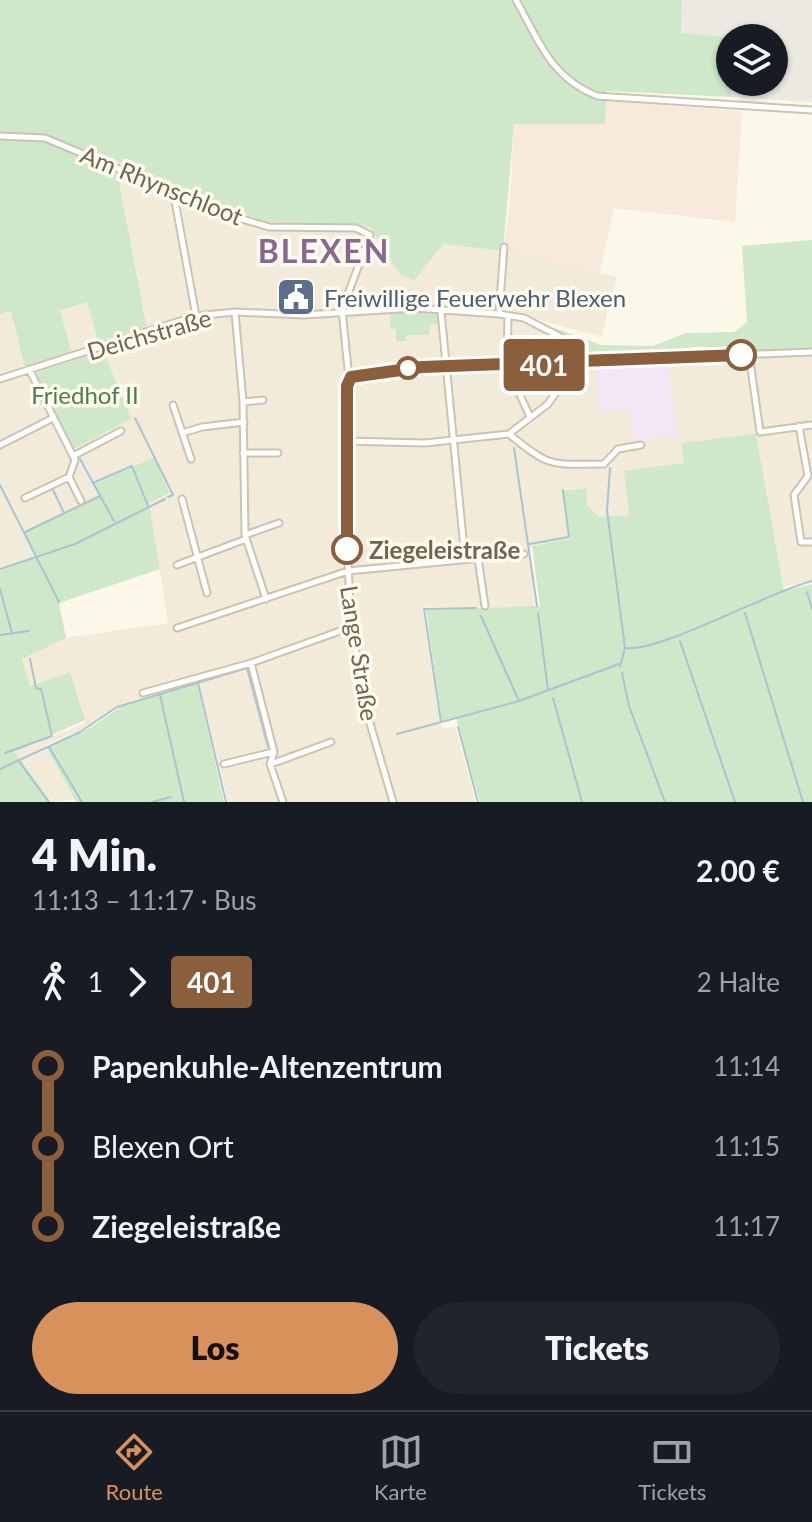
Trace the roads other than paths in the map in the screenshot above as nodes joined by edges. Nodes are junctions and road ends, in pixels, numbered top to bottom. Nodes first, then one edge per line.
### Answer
1 (516, 0) edge
2 (812, 110) edge
3 (0, 136) edge
4 (173, 189) junction
5 (504, 247) dead end
6 (342, 310) junction
7 (235, 312) junction
8 (441, 312) junction
9 (499, 314) junction
10 (196, 316) junction
11 (508, 316) junction
12 (582, 348) dead end
13 (812, 352) edge
14 (749, 354) junction
15 (577, 362) junction
16 (507, 366) junction
17 (445, 368) junction
18 (29, 369) junction
19 (0, 379) edge
20 (349, 379) junction
21 (263, 400) dead end
22 (243, 402) junction
23 (173, 405) dead end
24 (530, 417) junction
25 (53, 418) junction
26 (244, 422) junction
27 (812, 425) edge
28 (799, 426) junction
29 (121, 431) dead end
30 (182, 433) junction
31 (509, 434) junction
32 (346, 441) junction
33 (451, 442) junction
34 (0, 445) edge
35 (641, 445) dead end
36 (243, 453) junction
37 (278, 453) dead end
38 (73, 456) junction
39 (191, 459) dead end
40 (69, 477) junction
41 (810, 478) edge
42 (25, 498) dead end
43 (182, 499) dead end
44 (81, 501) dead end
45 (279, 523) dead end
46 (246, 537) junction
47 (812, 542) edge
48 (524, 554) dead end
49 (478, 558) junction
50 (198, 559) junction
51 (465, 559) junction
52 (177, 565) dead end
53 (348, 571) junction
54 (207, 593) dead end
55 (266, 599) junction
56 (485, 606) dead end
57 (351, 627) junction
58 (177, 628) dead end
59 (251, 663) junction
60 (143, 693) dead end
61 (331, 742) dead end
62 (274, 752) junction
63 (224, 764) dead end
64 (270, 764) junction
65 (283, 802) edge
66 (393, 802) edge

1 - 2 street
3 - 4 street, Am Rhynschloot
4 - 6 street, Am Rhynschloot
4 - 10 street
5 - 9 street
6 - 7 street, Deichstraße
6 - 8 street, Deichstraße
6 - 20 street, Lange Straße
7 - 10 street, Deichstraße
7 - 22 street
8 - 9 street, Deichstraße
8 - 17 street
9 - 11 street, Deichstraße
10 - 18 street, Deichstraße
11 - 12 street, Deichstraße
11 - 16 street
13 - 14 street
14 - 15 street
14 - 28 street
15 - 16 street
15 - 24 street
16 - 17 street
16 - 24 street
17 - 20 street
17 - 33 street
18 - 19 street, Deichstraße
18 - 25 street
20 - 32 street, Lange Straße
21 - 22 street
22 - 26 street
23 - 30 street
24 - 31 street
25 - 34 street
25 - 38 street
26 - 30 street
26 - 36 street
27 - 28 street
28 - 41 street
29 - 38 street
30 - 39 street
31 - 33 street
31 - 35 street
32 - 33 street
32 - 53 street, Lange Straße
33 - 51 street
36 - 37 street
36 - 46 street
38 - 40 street
40 - 42 street
40 - 44 street
41 - 47 street
43 - 50 street
45 - 46 street
46 - 50 street
46 - 55 street
48 - 49 street
49 - 51 street
49 - 56 street
50 - 52 street
50 - 54 street
51 - 53 street
53 - 55 street
53 - 57 street, Lange Straße
55 - 58 street
57 - 59 street
57 - 66 street, Lange Straße
59 - 60 street
59 - 62 street
61 - 64 street
62 - 63 street
62 - 64 street
64 - 65 street

